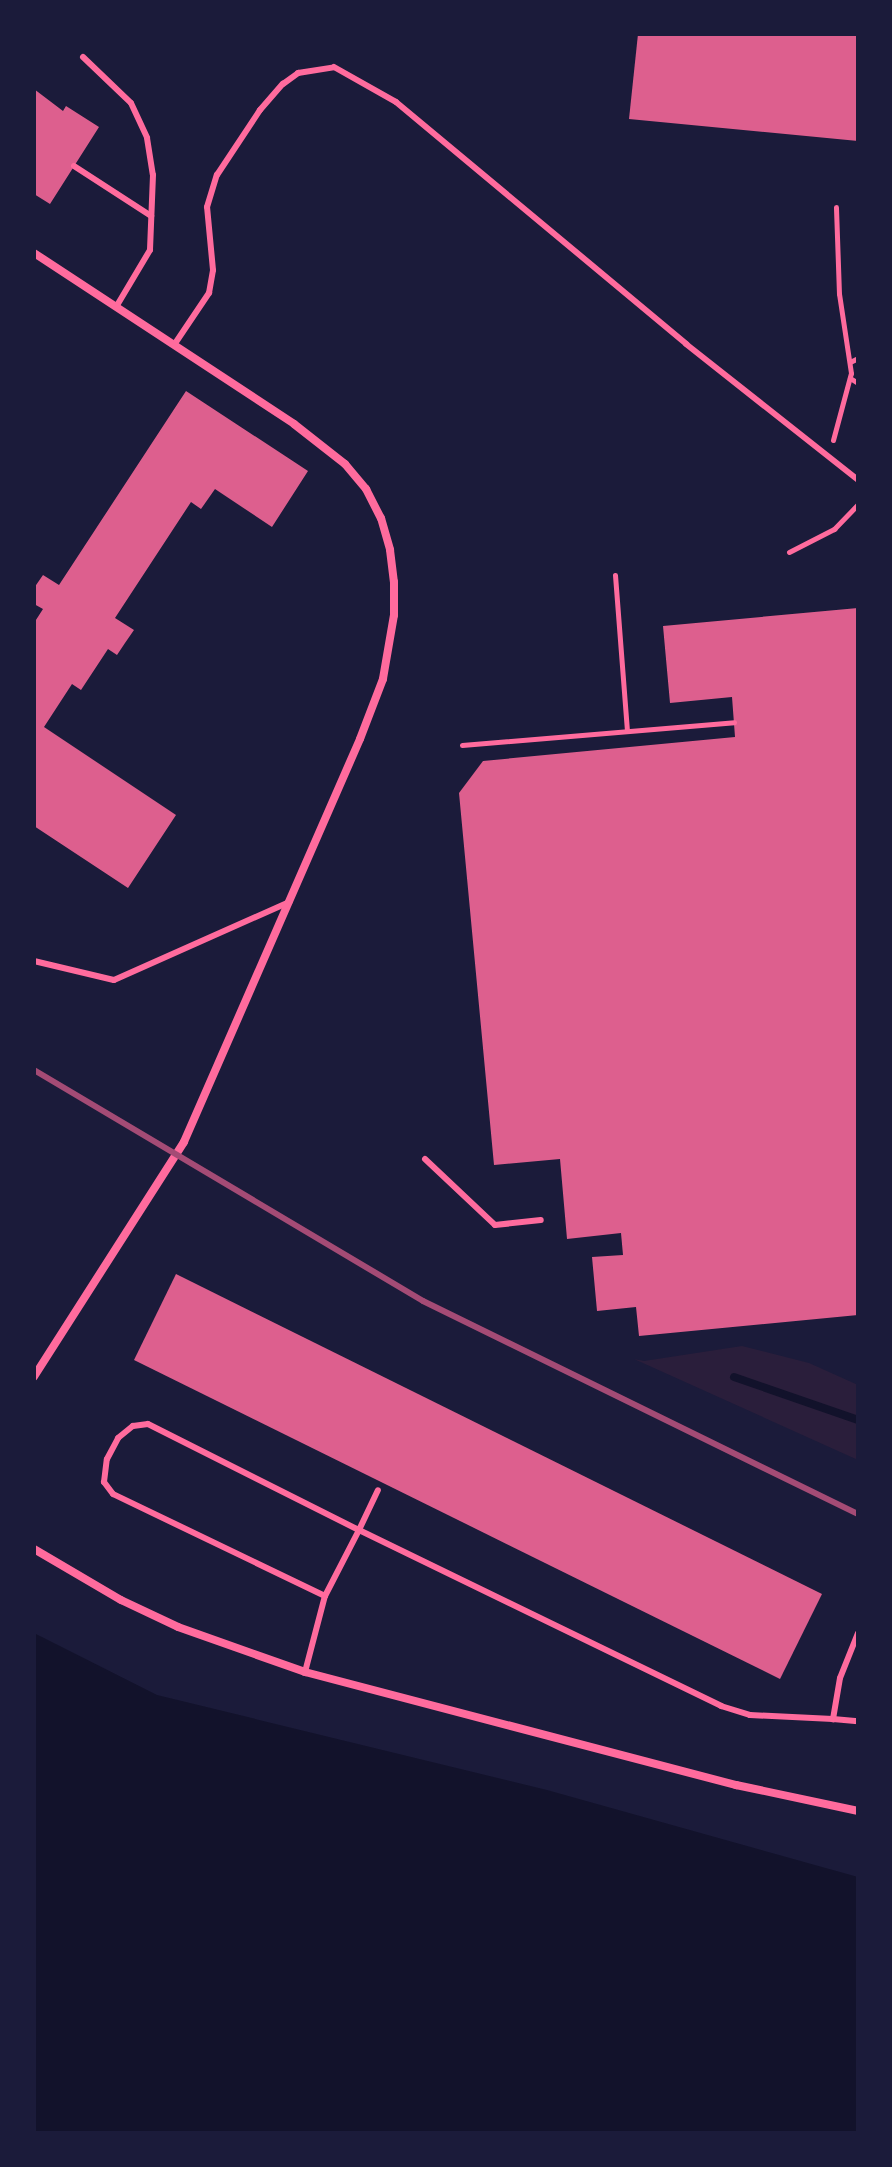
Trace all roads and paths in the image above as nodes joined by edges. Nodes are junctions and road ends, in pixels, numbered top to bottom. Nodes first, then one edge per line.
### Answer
1 (83, 57) dead end
2 (74, 166) dead end
3 (836, 207) dead end
4 (151, 216) junction
5 (34, 253) edge
6 (116, 307) junction
7 (174, 345) junction
8 (858, 358) edge
9 (850, 362) junction
10 (850, 378) junction
11 (858, 383) edge
12 (844, 469) junction
13 (858, 480) edge
14 (858, 504) edge
15 (789, 552) dead end
16 (615, 575) dead end
17 (734, 722) dead end
18 (627, 731) junction
19 (462, 745) dead end
20 (289, 902) junction
21 (34, 961) edge
22 (425, 1159) dead end
23 (541, 1220) dead end
24 (34, 1377) edge
25 (378, 1490) dead end
26 (359, 1530) junction
27 (34, 1549) edge
28 (325, 1596) junction
29 (858, 1633) edge
30 (305, 1672) junction
31 (833, 1719) junction
32 (858, 1721) edge
33 (858, 1811) edge

1 - 4 lane
2 - 4 lane
3 - 9 path
4 - 6 lane
5 - 6 street
6 - 7 street
7 - 12 lane
7 - 20 street
8 - 9 path
9 - 10 path
10 - 11 path
10 - 12 path
12 - 13 lane
12 - 14 path
14 - 15 path
16 - 18 path
17 - 18 path
18 - 19 path
20 - 21 lane
20 - 24 street
22 - 23 lane
25 - 26 lane
26 - 28 lane
26 - 28 lane
26 - 31 lane
27 - 30 street
28 - 30 lane
29 - 31 lane
30 - 33 street
31 - 32 lane

